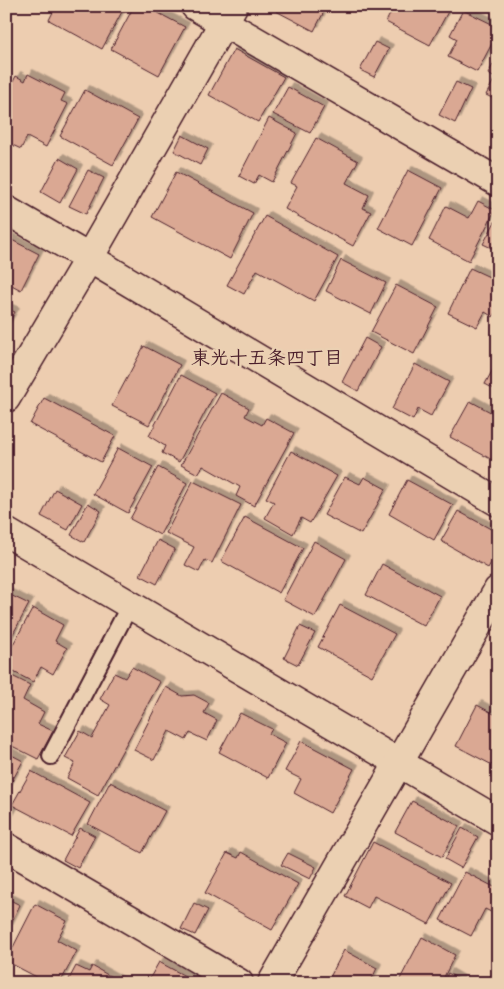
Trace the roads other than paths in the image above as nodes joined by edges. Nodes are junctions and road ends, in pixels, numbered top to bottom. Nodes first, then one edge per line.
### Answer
1 (195, 6) edge
2 (228, 15) edge
3 (498, 182) edge
4 (6, 210) edge
5 (89, 258) junction
6 (6, 398) edge
7 (498, 502) edge
8 (6, 532) edge
9 (498, 590) edge
10 (130, 605) junction
11 (51, 756) dead end
12 (399, 763) junction
13 (498, 821) edge
14 (6, 847) edge
15 (239, 983) edge
16 (272, 983) edge

1 - 2 street
2 - 3 street
2 - 5 street
4 - 5 street
5 - 6 street
5 - 7 street
8 - 10 street
9 - 12 street
10 - 11 lane
10 - 12 street
12 - 13 street
12 - 16 street
14 - 15 street

